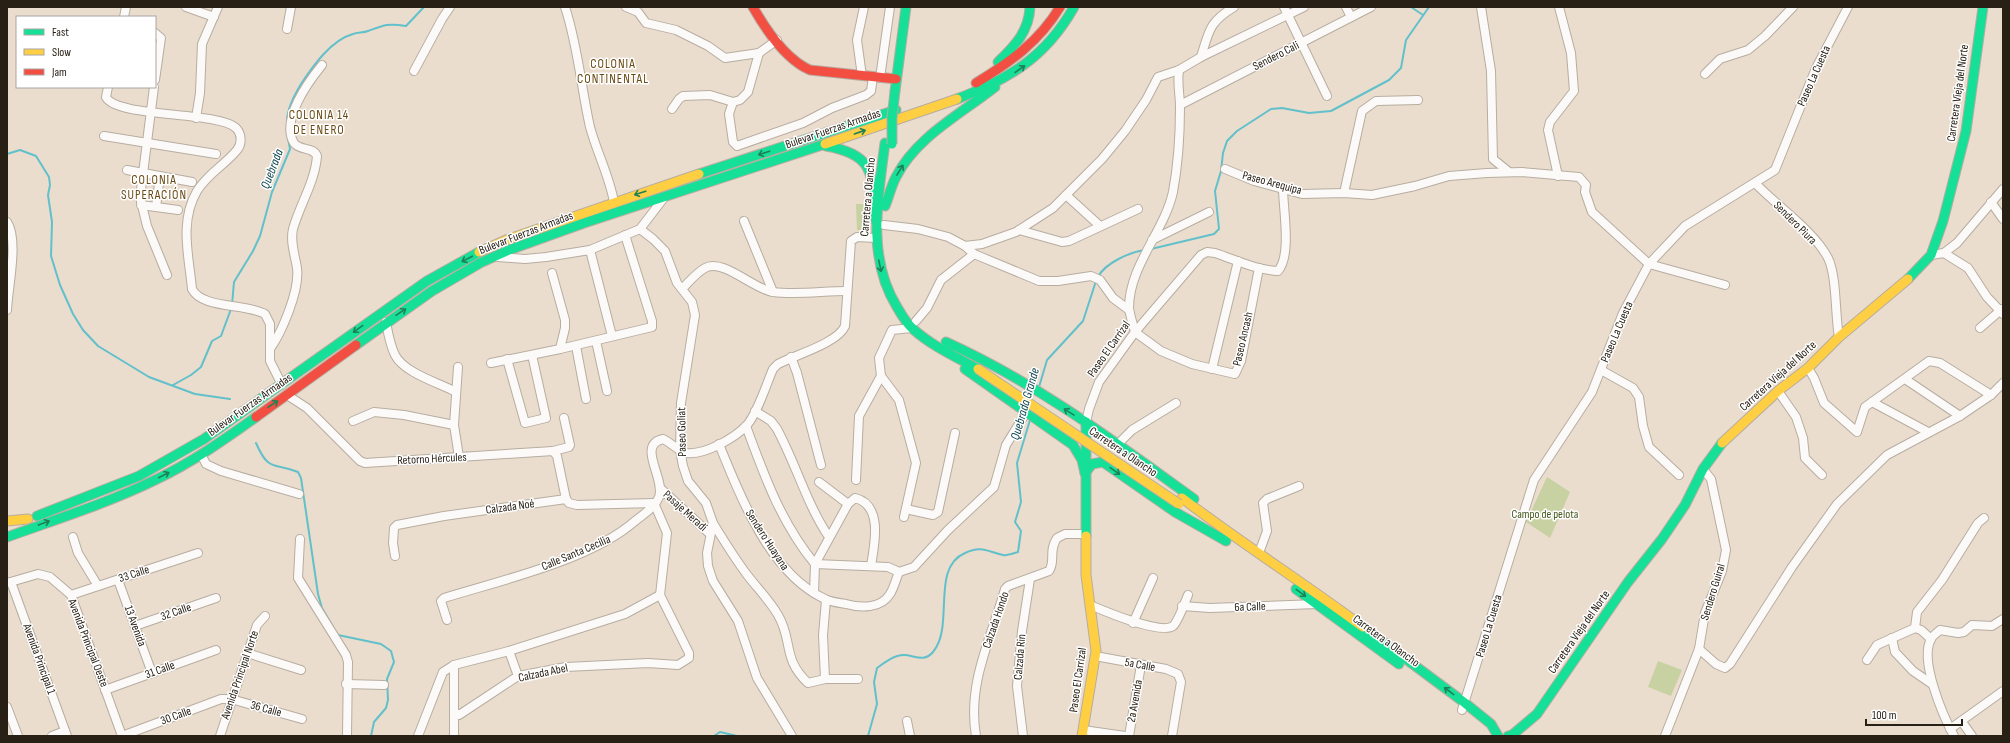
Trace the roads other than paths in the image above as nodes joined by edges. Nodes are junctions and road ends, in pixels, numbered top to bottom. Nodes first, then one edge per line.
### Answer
1 (186, 7) edge
2 (218, 7) edge
3 (291, 7) edge
4 (450, 7) edge
5 (565, 7) edge
6 (626, 7) edge
7 (753, 7) edge
8 (864, 7) edge
9 (890, 7) edge
10 (906, 7) edge
11 (1030, 7) edge
12 (1060, 7) edge
13 (1074, 7) edge
14 (1234, 7) edge
15 (1304, 7) edge
16 (1346, 7) edge
17 (1371, 7) edge
18 (1481, 7) edge
19 (1559, 7) edge
20 (1793, 7) edge
21 (1848, 7) edge
22 (1982, 7) edge
23 (1285, 11) edge
24 (214, 17) junction
25 (1351, 17) junction
26 (287, 29) dead end
27 (156, 34) edge
28 (777, 40) junction
29 (1301, 44) junction
30 (759, 53) junction
31 (1201, 57) junction
32 (322, 65) dead end
33 (1178, 70) junction
34 (414, 71) dead end
35 (156, 73) edge
36 (1704, 74) dead end
37 (862, 76) junction
38 (877, 77) junction
39 (896, 79) junction
40 (1004, 79) junction
41 (974, 84) junction
42 (108, 88) edge
43 (154, 88) edge
44 (1327, 96) dead end
45 (1418, 100) dead end
46 (733, 102) junction
47 (1180, 106) junction
48 (672, 109) dead end
49 (151, 112) junction
50 (196, 118) junction
51 (104, 136) dead end
52 (146, 142) junction
53 (888, 144) junction
54 (824, 145) junction
55 (216, 154) dead end
56 (1225, 169) dead end
57 (126, 170) dead end
58 (1509, 172) junction
59 (142, 173) junction
60 (160, 176) junction
61 (1558, 176) junction
62 (192, 182) dead end
63 (1755, 183) junction
64 (1283, 188) junction
65 (2003, 189) edge
66 (1344, 193) junction
67 (1066, 195) junction
68 (663, 199) junction
69 (614, 202) junction
70 (1991, 202) junction
71 (141, 205) junction
72 (885, 206) junction
73 (156, 207) junction
74 (1138, 209) dead end
75 (178, 210) dead end
76 (1209, 212) dead end
77 (2003, 219) edge
78 (744, 221) dead end
79 (7, 222) edge
80 (880, 223) junction
81 (1100, 226) junction
82 (640, 229) junction
83 (1018, 230) junction
84 (625, 235) junction
85 (875, 238) junction
86 (1152, 240) junction
87 (965, 246) junction
88 (590, 250) junction
89 (1944, 253) junction
90 (974, 254) junction
91 (1931, 255) junction
92 (493, 257) junction
93 (1238, 261) junction
94 (1649, 264) junction
95 (1259, 268) junction
96 (552, 273) dead end
97 (167, 275) dead end
98 (1726, 286) dead end
99 (682, 289) junction
100 (847, 291) junction
101 (773, 292) junction
102 (7, 310) edge
103 (1129, 310) junction
104 (2002, 311) edge
105 (386, 322) junction
106 (914, 324) junction
107 (1980, 328) dead end
108 (1135, 332) junction
109 (612, 336) junction
110 (1838, 337) junction
111 (596, 341) junction
112 (576, 346) junction
113 (944, 346) junction
114 (560, 349) junction
115 (269, 350) junction
116 (532, 355) junction
117 (791, 357) junction
118 (507, 360) junction
119 (491, 363) dead end
120 (458, 367) dead end
121 (1808, 368) junction
122 (1212, 369) junction
123 (1601, 370) junction
124 (881, 376) junction
125 (1905, 379) junction
126 (2003, 383) edge
127 (282, 385) junction
128 (607, 391) dead end
129 (456, 392) junction
130 (1778, 392) junction
131 (287, 395) junction
132 (1990, 395) junction
133 (586, 399) dead end
134 (1872, 402) junction
135 (1176, 403) dead end
136 (755, 411) junction
137 (1028, 412) junction
138 (1960, 416) junction
139 (564, 418) dead end
140 (353, 421) dead end
141 (1086, 422) junction
142 (454, 425) junction
143 (746, 426) junction
144 (1928, 432) junction
145 (955, 433) dead end
146 (719, 444) junction
147 (1117, 445) junction
148 (1081, 448) junction
149 (680, 450) junction
150 (553, 451) junction
151 (201, 454) junction
152 (459, 457) junction
153 (821, 465) dead end
154 (1704, 469) junction
155 (1085, 473) junction
156 (1679, 475) dead end
157 (1822, 475) dead end
158 (856, 480) dead end
159 (819, 482) dead end
160 (1299, 486) dead end
161 (660, 488) junction
162 (299, 494) dead end
163 (566, 499) junction
164 (851, 502) junction
165 (654, 503) junction
166 (1984, 518) dead end
167 (28, 519) junction
168 (7, 521) edge
169 (713, 523) junction
170 (7, 526) edge
171 (710, 534) junction
172 (1085, 534) junction
173 (7, 536) edge
174 (73, 537) dead end
175 (829, 537) junction
176 (1228, 538) junction
177 (300, 539) dead end
178 (198, 553) dead end
179 (1259, 553) junction
180 (395, 556) dead end
181 (815, 564) junction
182 (871, 566) junction
183 (899, 572) junction
184 (1153, 578) dead end
185 (1030, 579) junction
186 (118, 580) junction
187 (9, 582) edge
188 (98, 586) junction
189 (814, 593) junction
190 (71, 595) junction
191 (660, 595) junction
192 (1188, 596) dead end
193 (216, 598) dead end
194 (826, 600) junction
195 (1317, 604) junction
196 (1090, 605) junction
197 (1182, 606) junction
198 (265, 616) dead end
199 (2003, 618) edge
200 (447, 620) dead end
201 (1133, 623) junction
202 (135, 626) junction
203 (1915, 628) junction
204 (1892, 638) junction
205 (1931, 639) junction
206 (1699, 649) junction
207 (216, 650) dead end
208 (509, 651) junction
209 (247, 653) junction
210 (1095, 656) junction
211 (1867, 660) dead end
212 (454, 665) junction
213 (1141, 665) junction
214 (301, 670) dead end
215 (152, 673) junction
216 (518, 676) junction
217 (826, 679) junction
218 (858, 679) dead end
219 (346, 684) junction
220 (1932, 684) junction
221 (384, 685) dead end
222 (105, 690) junction
223 (2003, 691) edge
224 (231, 699) junction
225 (7, 707) edge
226 (1463, 707) junction
227 (454, 712) junction
228 (302, 718) dead end
229 (907, 721) dead end
230 (1962, 722) junction
231 (1082, 733) edge
232 (1952, 733) edge
233 (66, 734) edge
234 (18, 736) edge
235 (52, 736) edge
236 (122, 736) edge
237 (220, 736) edge
238 (346, 736) edge
239 (418, 736) edge
240 (454, 736) edge
241 (792, 736) edge
242 (910, 736) edge
243 (976, 736) edge
244 (1023, 736) edge
245 (1125, 736) edge
246 (1129, 736) edge
247 (1172, 736) edge
248 (1497, 736) edge
249 (1510, 736) edge
250 (1665, 736) edge
251 (1972, 736) edge

1 - 24 street
2 - 24 street
3 - 26 street
4 - 34 street
5 - 69 street
6 - 30 street
7 - 28 main road
8 - 37 street
9 - 38 street
10 - 39 main road, Carretera a Olancho
11 - 41 main road
12 - 41 main road, Bulevar Fuerzas Armadas
40 -> 13 main road, Bulevar Fuerzas Armadas
14 - 31 street
15 - 23 street
16 - 25 street
17 - 25 street, Sendero Cali
18 - 58 street
19 - 61 street
20 - 36 street
21 - 63 street, Paseo La Cuesta
22 - 91 main road, Carretera Vieja del Norte
23 - 29 street
23 - 31 street
24 - 50 street
25 - 29 street, Sendero Cali
27 - 35 street
28 - 30 street
28 - 37 main road
29 - 44 street
29 - 47 street, Sendero Cali
30 - 46 street
31 - 33 street
32 - 115 street
33 - 47 street
33 - 67 street
37 - 38 main road
38 - 39 main road
38 - 46 street
39 - 53 main road, Carretera a Olancho, bridge
54 -> 40 main road, Bulevar Fuerzas Armadas
72 -> 40 main road
41 -> 69 main road, Bulevar Fuerzas Armadas
42 - 49 street
43 - 49 street
45 - 66 street
46 - 48 street
47 - 86 street
49 - 50 street
49 - 52 street
50 - 115 street
51 - 52 street
52 - 55 street
52 - 59 street
53 - 72 main road, Carretera a Olancho
53 - 80 main road, Carretera a Olancho
54 - 68 main road, Bulevar Fuerzas Armadas
54 - 80 main road
56 - 64 street, Paseo Arequipa
57 - 59 street
58 - 61 street, Paseo Arequipa
58 - 66 street, Paseo Arequipa
59 - 60 street
59 - 71 street
60 - 62 street
60 - 73 street
61 - 94 street, Paseo Arequipa
63 - 94 street, Paseo La Cuesta
63 - 110 street, Sendero Piura
64 - 66 street, Paseo Arequipa
64 - 95 street, Paseo El Carrizal
65 - 70 street
67 - 81 street
67 - 83 street
68 - 82 street
68 - 92 main road, Bulevar Fuerzas Armadas
69 -> 127 main road, Bulevar Fuerzas Armadas
70 - 77 street
70 - 89 street
71 - 73 street
71 - 97 street
72 - 80 main road, Carretera a Olancho
73 - 75 street
74 - 81 street
76 - 86 street
78 - 101 street
79 - 102 street
80 - 85 main road, Carretera a Olancho
80 - 87 street
80 - 106 main road, Carretera a Olancho
81 - 83 street
82 - 84 street
82 - 99 street, Paseo Goliat
83 - 87 street
84 - 88 street
84 - 109 street
85 - 100 street
85 -> 106 main road, Carretera a Olancho
86 - 103 street
87 - 90 street
88 - 92 street
88 - 109 street
89 - 91 street
89 - 104 street
90 - 103 street
90 - 106 street
91 - 110 main road, Carretera Vieja del Norte
105 -> 92 main road, Bulevar Fuerzas Armadas
93 - 95 street, Paseo El Carrizal
93 - 108 street, Paseo El Carrizal
93 - 122 street
94 - 98 street
94 - 123 street, Paseo La Cuesta
95 - 122 street, Paseo Ancash
96 - 114 street
99 - 101 street
99 - 149 street, Paseo Goliat
100 - 101 street
100 - 117 street
103 - 108 street
104 - 107 street
105 - 129 street
105 - 131 main road, Bulevar Fuerzas Armadas
106 - 113 main road, Carretera a Olancho
106 - 124 street
108 - 122 street, Paseo Ancash
108 - 141 street, Paseo El Carrizal
109 - 111 street
110 - 121 main road, Carretera Vieja del Norte
111 - 112 street
111 - 128 street
112 - 114 street
112 - 133 street
113 - 137 main road
141 -> 113 main road
113 - 176 main road, Carretera a Olancho
114 - 116 street
115 - 127 street
116 - 118 street
116 - 118 street
117 - 136 street
117 - 153 street
118 - 119 street
120 - 129 street
121 - 130 main road, Carretera Vieja del Norte
121 - 134 street
123 - 156 street
123 - 226 street, Paseo La Cuesta
124 - 145 street
124 - 158 street
125 - 132 street
125 - 134 street
125 - 138 street
126 - 132 street
127 - 167 main road, Bulevar Fuerzas Armadas
129 - 142 street
130 - 154 main road, Carretera Vieja del Norte
130 - 157 street
151 -> 131 main road, Bulevar Fuerzas Armadas
131 - 152 street, Retorno Hércules
132 - 138 street
134 - 144 street
135 - 147 street
136 - 143 street
136 - 175 street
137 - 148 main road
137 - 183 street
138 - 144 street
139 - 150 street, Retorno Hércules
140 - 142 street
141 - 147 main road
141 - 148 main road, Paseo El Carrizal
142 - 152 street
143 - 146 street
143 - 181 street
144 - 206 street
146 - 149 street
146 - 189 street, Sendero Huayana
147 - 176 main road
148 - 155 main road, Paseo El Carrizal
149 - 161 street
149 - 169 street, Paseo Goliat
150 - 152 street, Retorno Hércules
150 - 163 street
151 - 162 street
173 -> 151 main road, Bulevar Fuerzas Armadas
154 - 206 street, Sendero Guiral
154 - 249 main road, Carretera Vieja del Norte
155 - 172 main road, Paseo El Carrizal
155 -> 176 main road
159 - 164 street
160 - 179 street
161 - 165 street, Calle Santa Cecilia
161 - 171 street, Pasaje Meradi
163 - 165 street, Calzada Noé
163 - 180 street, Calzada Noé
164 - 175 street
164 - 182 street
165 - 191 street
165 - 200 street, Calle Santa Cecilia
166 - 203 street
167 - 168 main road
167 - 170 main road, Bulevar Fuerzas Armadas
169 - 171 street
169 - 217 street, Paseo Goliat
171 - 241 street
172 - 185 street, Calzada Hondo
172 - 196 main road, Paseo El Carrizal
174 - 188 street
175 - 181 street
176 - 179 main road, Carretera a Olancho
176 -> 195 main road, Carretera a Olancho
177 - 219 street
178 - 186 street, 33 Calle
226 -> 179 main road, Carretera a Olancho
181 - 182 street
181 - 189 street
182 - 183 street
183 - 194 street, Sendero Huayana
184 - 201 street
185 - 243 street, Calzada Hondo
185 - 244 street, Calzada Rin
186 - 188 street, 33 Calle
186 - 202 street, 13 Avenida
187 - 190 street, Avenida Principal Oeste
187 - 233 street, Avenida Principal 1
188 - 190 street, 33 Calle
189 - 194 street, Sendero Huayana
190 - 222 street, Avenida Principal Oeste
191 - 208 street
191 - 216 street, Calzada Abel
192 - 197 street
193 - 202 street, 32 Calle
194 - 217 street
195 - 197 street, 6a Calle
195 - 226 main road, Carretera a Olancho
196 - 201 street
196 - 210 main road, Paseo El Carrizal
197 - 201 street
198 - 209 street, Avenida Principal Norte
199 - 205 street
202 - 215 street, 13 Avenida
203 - 204 street
203 - 205 street
204 - 211 street
204 - 220 street
205 - 220 street
206 - 250 street, Sendero Guiral
207 - 215 street, 31 Calle
208 - 212 street
208 - 216 street
209 - 214 street
209 - 224 street, Avenida Principal Norte
210 - 213 street, 5a Calle
210 - 231 main road, Paseo El Carrizal
212 - 227 street
212 - 239 street
213 - 246 street, 2a Avenida
213 - 247 street, 5a Calle
215 - 222 street, 31 Calle
216 - 227 street, Calzada Abel
217 - 218 street
219 - 221 street
219 - 238 street
220 - 232 street
222 - 236 street, Avenida Principal Oeste
223 - 230 street
224 - 228 street, 36 Calle
224 - 236 street, 30 Calle
224 - 237 street, Avenida Principal Norte
225 - 234 street
226 - 248 main road, Carretera a Olancho
227 - 240 street
229 - 242 street
230 - 232 street
230 - 251 street
231 - 245 street
233 - 235 street

